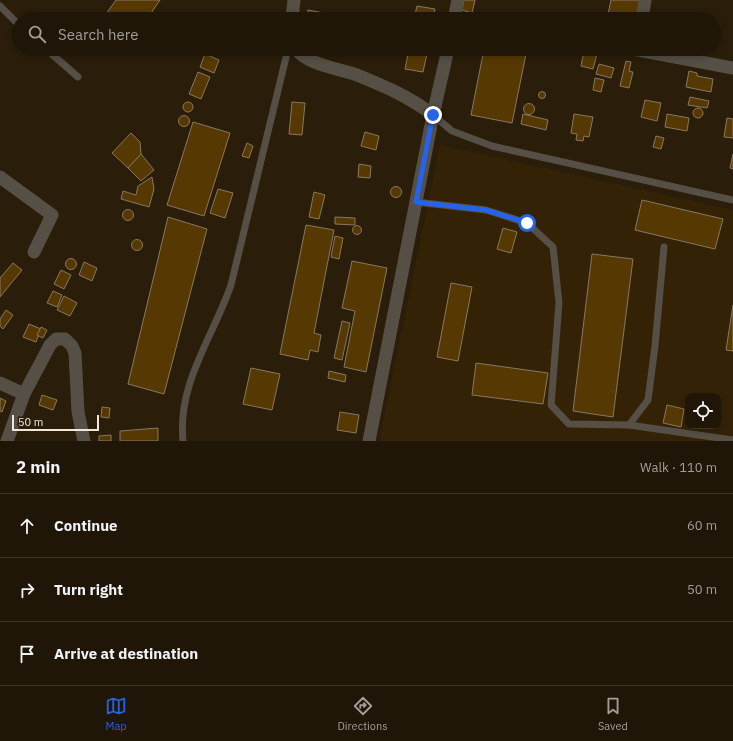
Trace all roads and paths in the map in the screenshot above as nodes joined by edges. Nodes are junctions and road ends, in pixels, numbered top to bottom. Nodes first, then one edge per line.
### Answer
1 (294, 0) edge
2 (458, 0) edge
3 (646, 0) edge
4 (0, 6) edge
5 (293, 12) edge
6 (455, 12) edge
7 (643, 12) edge
8 (12, 18) edge
9 (54, 56) edge
10 (286, 56) edge
11 (301, 56) edge
12 (446, 56) edge
13 (673, 56) edge
14 (733, 67) edge
15 (78, 77) dead end
16 (433, 115) junction
17 (0, 177) edge
18 (733, 200) edge
19 (416, 202) junction
20 (664, 248) dead end
21 (34, 252) dead end
22 (0, 383) edge
23 (24, 394) junction
24 (629, 425) junction
25 (733, 440) edge
26 (7, 441) edge
27 (84, 441) edge
28 (183, 441) edge
29 (369, 441) edge

1 - 5 street
2 - 6 street
3 - 7 street
4 - 8 lane
9 - 15 lane
10 - 28 lane
11 - 16 street
12 - 16 street
13 - 14 street
16 - 18 lane
16 - 19 street
17 - 21 street
19 - 24 lane
19 - 29 street
20 - 24 lane
22 - 23 street
23 - 26 street
23 - 27 street
24 - 25 lane

